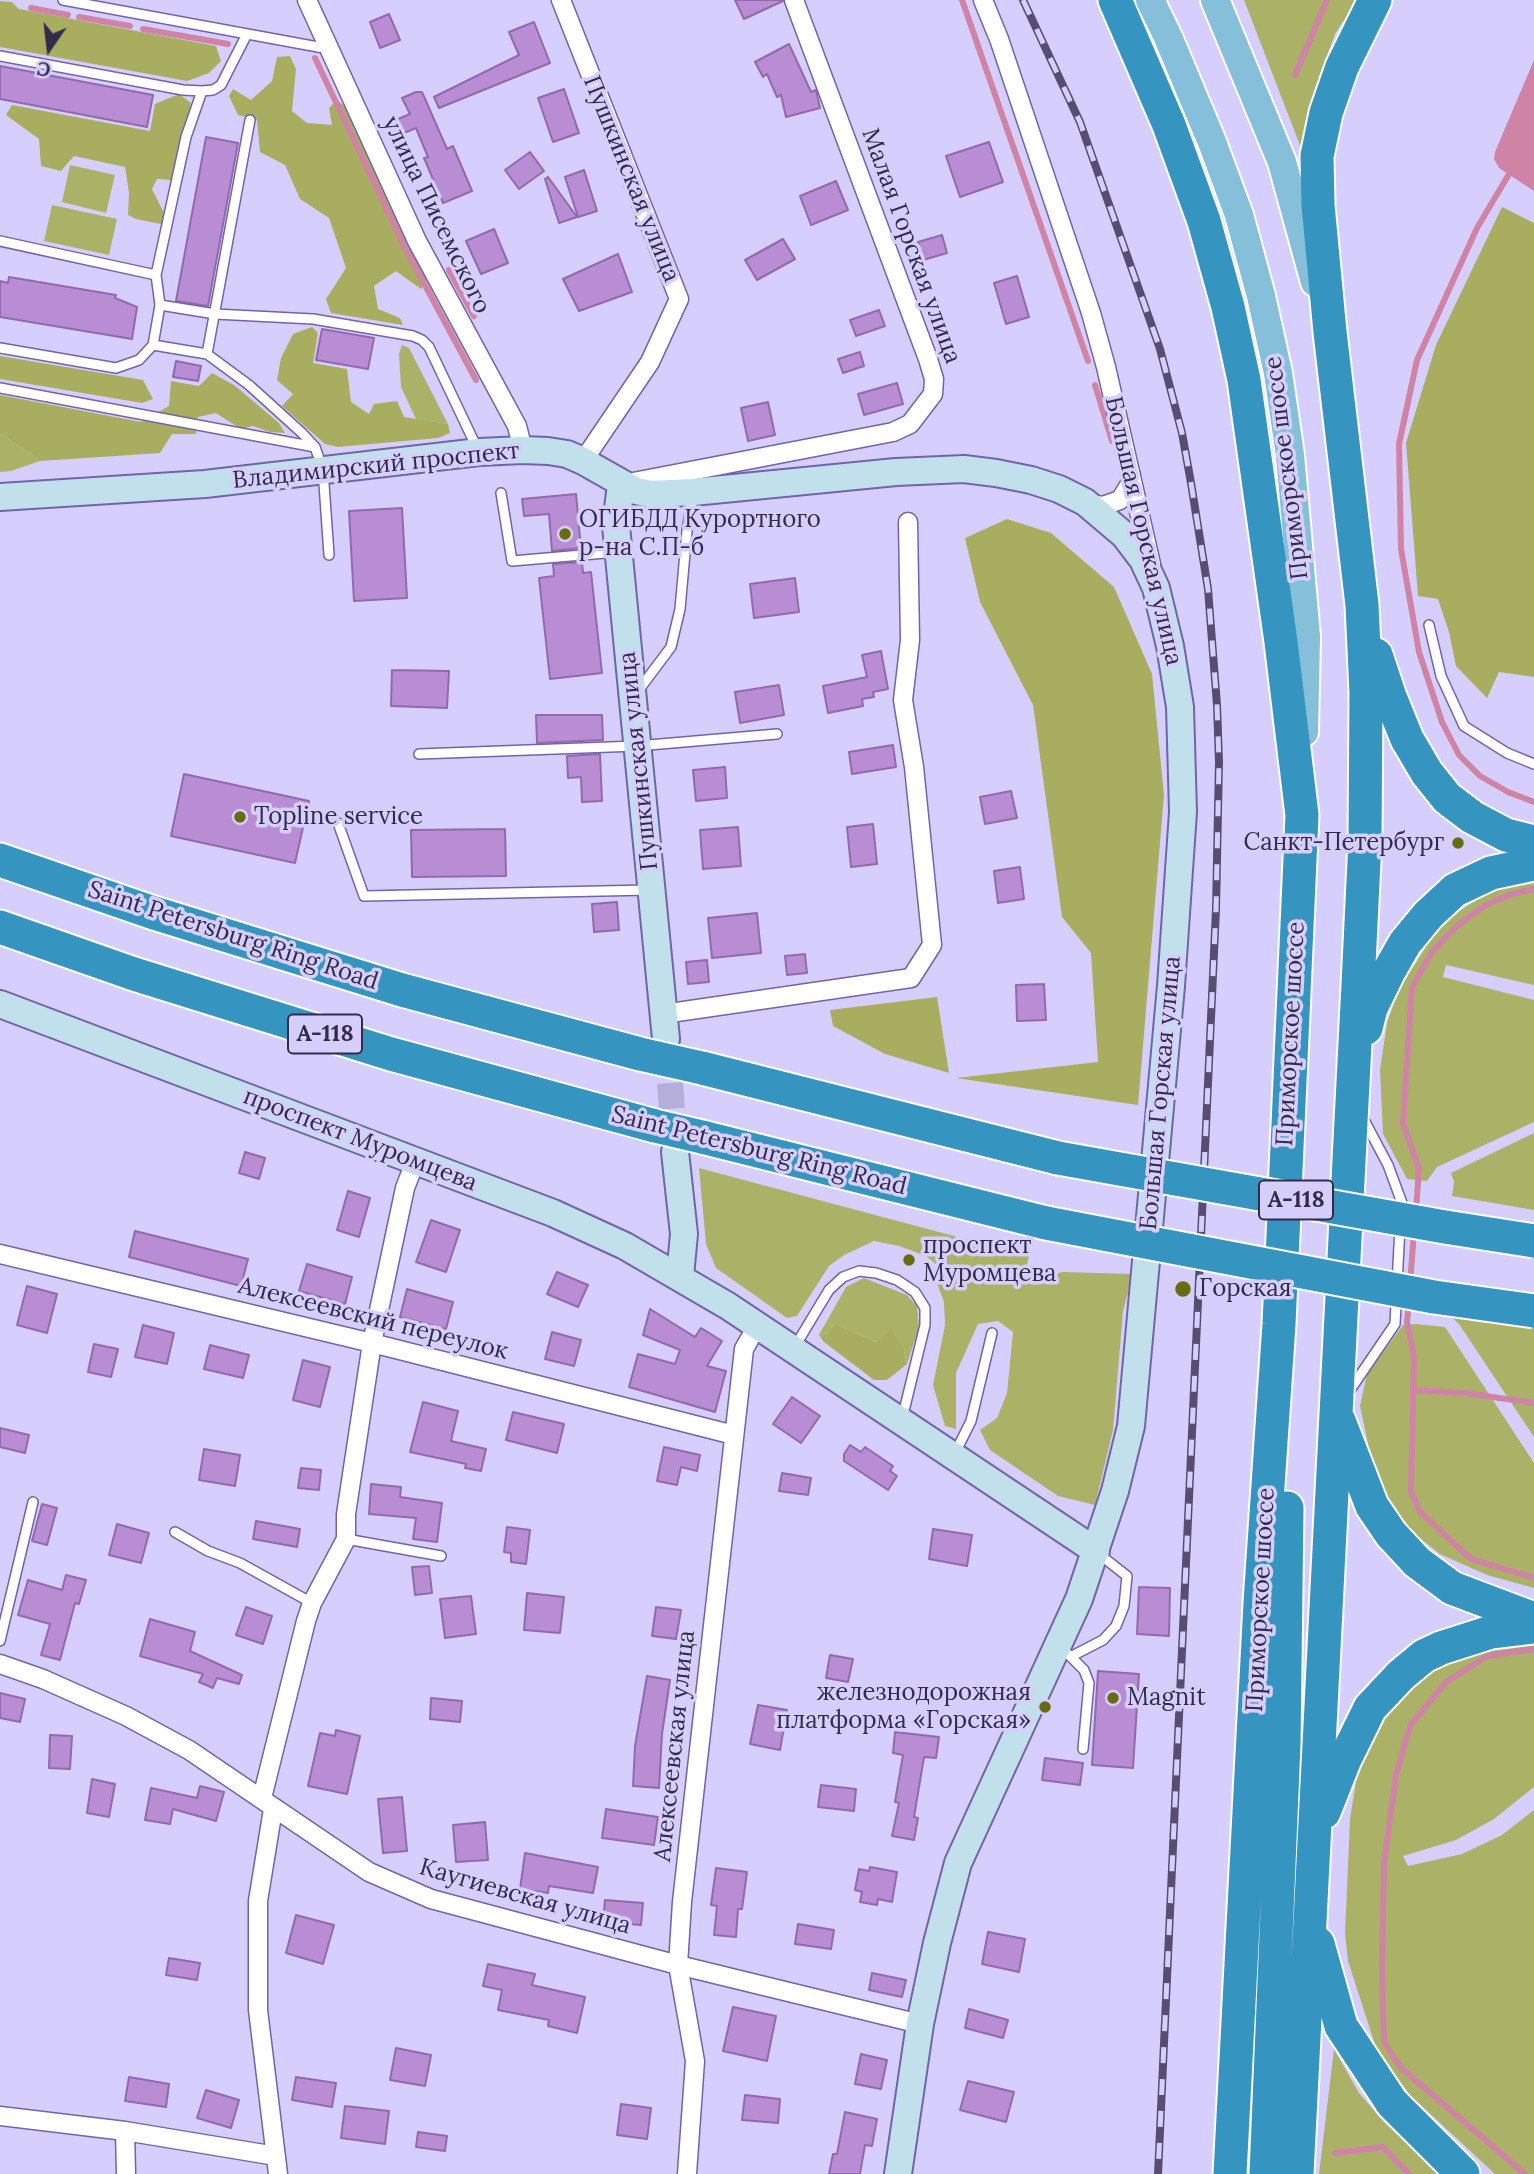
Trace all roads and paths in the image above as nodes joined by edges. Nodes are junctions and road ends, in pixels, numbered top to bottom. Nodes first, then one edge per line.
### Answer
1 (63, 0) edge
2 (307, 0) edge
3 (561, 0) edge
4 (794, 0) edge
5 (983, 0) edge
6 (1115, 0) edge
7 (1150, 0) edge
8 (1215, 0) edge
9 (1375, 0) edge
10 (247, 34) junction
11 (330, 49) junction
12 (0, 56) edge
13 (202, 90) junction
14 (250, 121) dead end
15 (0, 241) edge
16 (156, 275) junction
17 (160, 305) junction
18 (215, 314) junction
19 (1329, 332) junction
20 (153, 345) junction
21 (0, 348) edge
22 (207, 354) junction
23 (0, 388) edge
24 (523, 450) junction
25 (479, 452) junction
26 (319, 459) junction
27 (583, 461) junction
28 (1131, 475) junction
29 (621, 484) junction
30 (693, 492) junction
31 (501, 493) dead end
32 (0, 497) edge
33 (1085, 502) junction
34 (908, 522) dead end
35 (618, 551) junction
36 (329, 555) dead end
37 (1156, 588) junction
38 (1362, 606) junction
39 (1429, 625) dead end
40 (632, 691) junction
41 (777, 734) dead end
42 (637, 746) junction
43 (419, 754) dead end
44 (1534, 764) edge
45 (1301, 816) junction
46 (338, 823) dead end
47 (1534, 842) edge
48 (0, 860) edge
49 (1534, 864) edge
50 (651, 890) junction
51 (0, 927) edge
52 (0, 1004) edge
53 (656, 1036) junction
54 (1352, 1099) junction
55 (689, 1145) junction
56 (415, 1162) junction
57 (1534, 1241) edge
58 (0, 1254) edge
59 (680, 1276) junction
60 (1534, 1311) edge
61 (1279, 1324) junction
62 (757, 1326) junction
63 (992, 1334) dead end
64 (372, 1343) junction
65 (793, 1349) junction
66 (1335, 1412) junction
67 (901, 1420) junction
68 (734, 1435) junction
69 (954, 1456) junction
70 (33, 1502) dead end
71 (175, 1532) dead end
72 (346, 1539) junction
73 (1096, 1551) junction
74 (441, 1556) dead end
75 (312, 1603) junction
76 (1534, 1619) edge
77 (1534, 1628) edge
78 (0, 1641) edge
79 (1064, 1653) junction
80 (0, 1664) edge
81 (1083, 1749) dead end
82 (268, 1804) junction
83 (1313, 1840) junction
84 (1310, 1912) junction
85 (678, 1965) junction
86 (920, 2025) junction
87 (0, 2116) edge
88 (125, 2131) junction
89 (277, 2165) edge
90 (126, 2174) edge
91 (687, 2174) edge
92 (898, 2174) edge
93 (1230, 2174) edge
94 (1266, 2174) edge
95 (1297, 2174) edge
96 (1463, 2174) edge

1 - 10 lane
2 - 11 street, улица Писемского
3 - 27 street, Пушкинская улица
4 - 29 street, Малая Горская улица
5 - 28 street, Большая Горская улица
6 - 45 highway
7 - 45 main road, Приморское шоссе
8 - 19 main road
9 - 19 highway
10 - 11 lane
10 - 13 lane
11 - 24 street, улица Писемского
12 - 13 lane
13 - 16 lane
14 - 18 lane
15 - 16 lane
16 - 17 lane
17 - 18 lane
17 - 20 lane
18 - 22 lane
18 - 25 lane
19 - 38 highway
20 - 21 lane
20 - 22 lane
22 - 26 lane
23 - 26 lane
24 - 25 main road, Владимирский проспект
24 - 27 main road, Владимирский проспект
25 - 26 main road, Владимирский проспект
26 - 32 main road, Владимирский проспект
26 - 36 lane
27 - 29 main road, Владимирский проспект
28 - 33 street
28 - 37 street, Большая Горская улица
29 - 30 main road, Владимирский проспект
29 - 35 main road, Пушкинская улица
30 - 33 main road, Владимирский проспект
30 - 40 lane
31 - 35 lane
33 - 37 main road, Владимирский проспект
34 - 53 street
35 - 40 main road, Пушкинская улица
37 - 73 main road, Большая Горская улица
38 - 47 highway
38 - 54 highway
39 - 44 lane
40 - 42 main road, Пушкинская улица
41 - 42 lane
42 - 43 lane
42 - 50 main road, Пушкинская улица
45 - 61 highway, Приморское шоссе
46 - 50 lane
48 - 53 highway, Saint Petersburg Ring Road / А-118
49 - 54 highway
50 - 53 main road, Пушкинская улица
51 - 55 highway, Saint Petersburg Ring Road / А-118, bridge
52 - 56 main road, проспект Муромцева
53 - 57 highway, Saint Petersburg Ring Road / А-118, bridge
54 - 66 highway
54 - 66 lane
55 - 59 main road
55 - 60 highway, Saint Petersburg Ring Road / А-118, bridge
56 - 59 main road, проспект Муромцева
56 - 64 street
58 - 64 street, Алексеевский переулок
59 - 62 main road, проспект Муромцева
61 - 93 highway, Приморское шоссе
61 - 94 highway
62 - 65 main road, проспект Муромцева
62 - 68 street, Алексеевская улица
63 - 69 lane
64 - 68 street, Алексеевский переулок
64 - 72 street
65 - 67 main road, проспект Муромцева
65 - 67 lane
66 - 76 highway
66 - 83 highway
67 - 69 main road, проспект Муромцева
68 - 85 street, Алексеевская улица
69 - 73 main road, проспект Муромцева
70 - 78 lane
71 - 75 lane
72 - 74 lane
72 - 75 street
73 - 79 main road, Большая Горская улица
73 - 79 lane
75 - 82 street
77 - 83 highway
79 - 81 lane
79 - 86 main road, Большая Горская улица
80 - 82 street, Каугиевская улица
82 - 85 street, Каугиевская улица
82 - 89 street
83 - 84 highway
84 - 95 highway
84 - 96 highway
85 - 86 street, Каугиевская улица
85 - 91 street, Алексеевская улица
86 - 92 main road, Большая Горская улица
87 - 88 street
88 - 89 street
88 - 90 street

